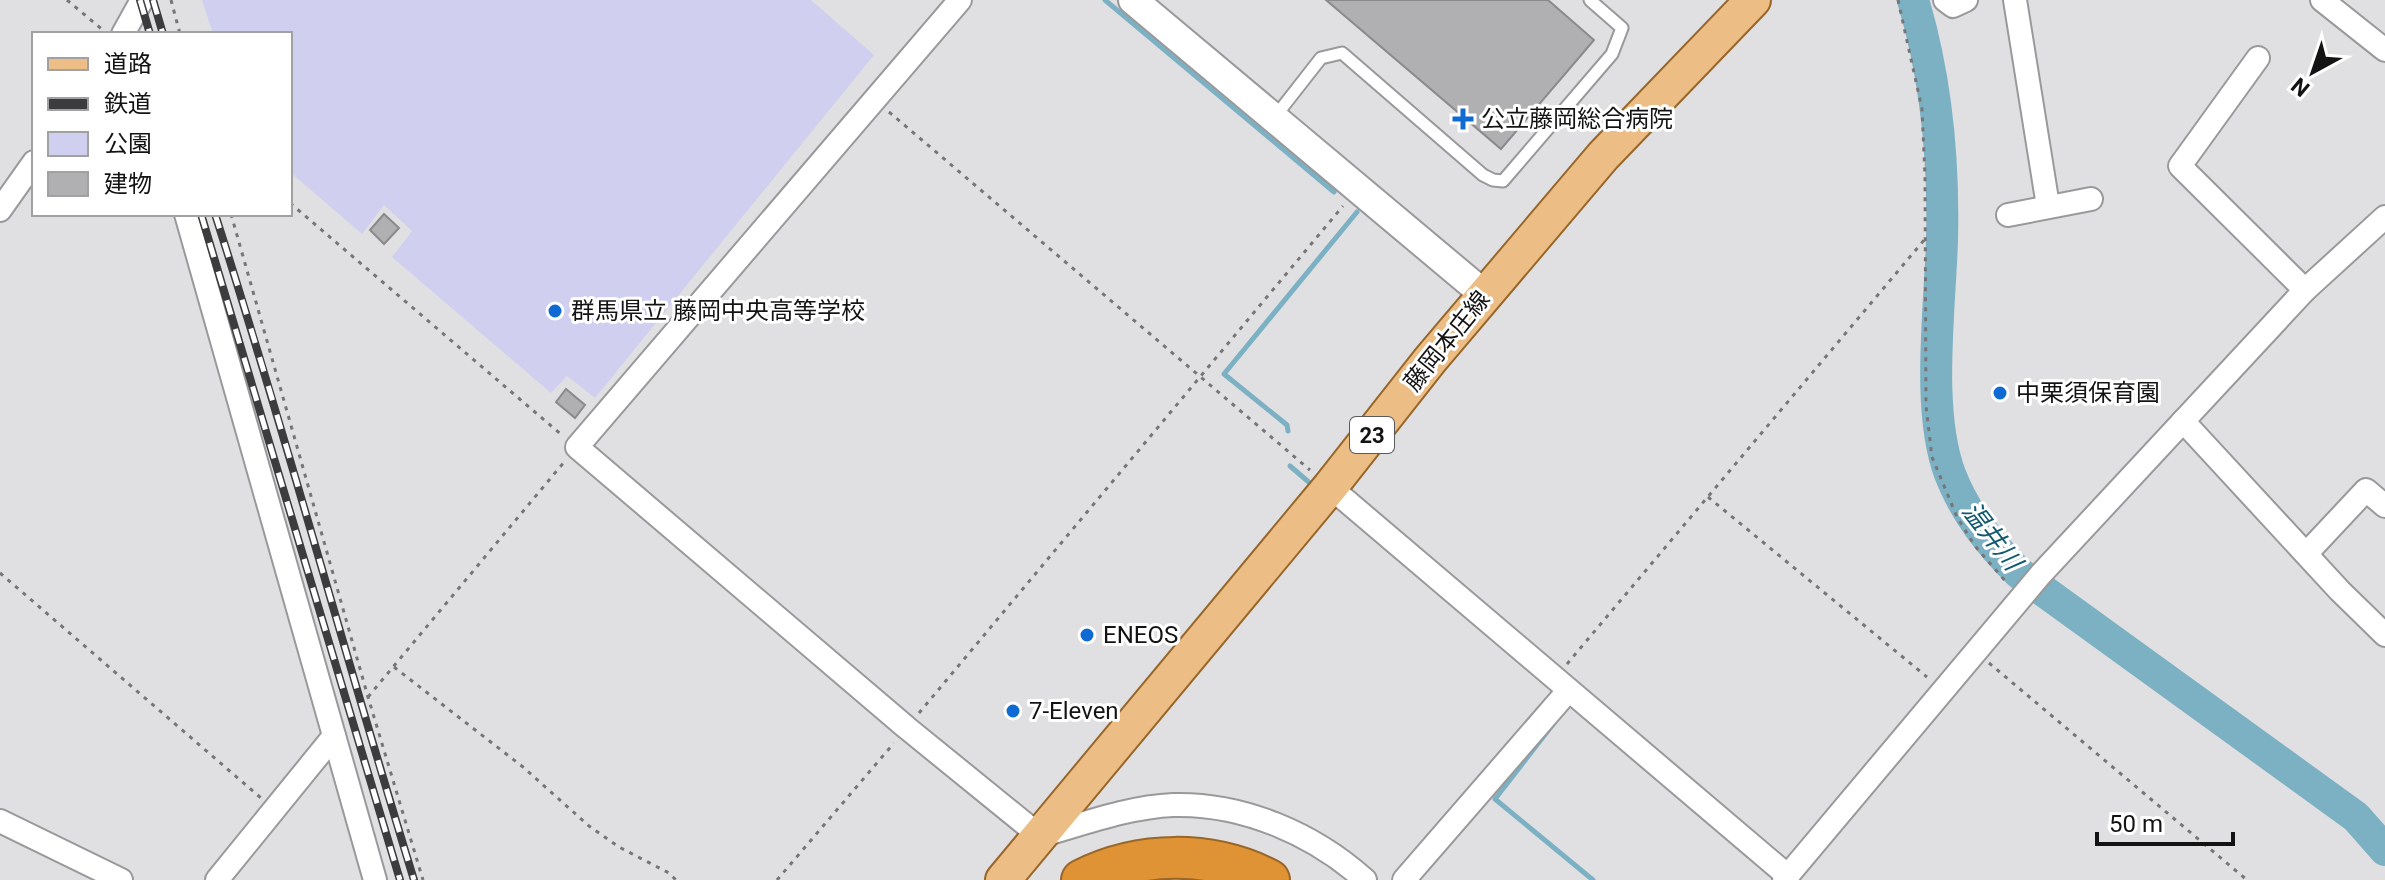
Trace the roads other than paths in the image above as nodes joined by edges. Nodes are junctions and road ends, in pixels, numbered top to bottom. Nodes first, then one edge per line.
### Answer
1 (142, 0) edge
2 (960, 0) edge
3 (1133, 0) edge
4 (1590, 0) edge
5 (1753, 0) edge
6 (1945, 0) edge
7 (1966, 0) edge
8 (2015, 0) edge
9 (2322, 0) edge
10 (128, 22) edge
11 (2385, 50) edge
12 (2258, 58) dead end
13 (1274, 118) junction
14 (32, 165) edge
15 (2091, 199) dead end
16 (2048, 206) junction
17 (0, 210) edge
18 (2008, 215) dead end
19 (187, 216) edge
20 (2385, 217) edge
21 (2305, 290) junction
22 (1485, 295) junction
23 (2183, 421) junction
24 (1330, 487) junction
25 (2385, 506) edge
26 (2306, 554) junction
27 (2385, 635) edge
28 (1561, 685) junction
29 (334, 736) junction
30 (0, 821) edge
31 (1040, 836) junction
32 (1786, 878) edge
33 (121, 880) edge
34 (217, 880) edge
35 (375, 880) edge
36 (1003, 880) edge
37 (1082, 880) edge
38 (1137, 880) edge
39 (1216, 880) edge
40 (1269, 880) edge
41 (1365, 880) edge
42 (1404, 880) edge

1 - 10 street
2 - 31 street
3 - 13 street
4 - 13 lane
5 - 22 main road, 藤岡本庄線 / 23
6 - 7 street
8 - 16 street
9 - 11 street
12 - 21 street
13 - 22 street
14 - 17 street
15 - 16 street
16 - 18 street
19 - 29 street
20 - 21 street
21 - 23 street
22 - 24 main road, 藤岡本庄線 / 23
23 - 26 street
23 - 32 street
24 - 28 street
24 - 31 main road, 藤岡本庄線 / 23
25 - 26 street
26 - 27 street
28 - 32 street
28 - 42 street
29 - 34 street
29 - 35 street
30 - 33 street
31 - 36 main road, 藤岡本庄線 / 23
31 - 41 street
37 - 40 highway
38 - 39 highway

